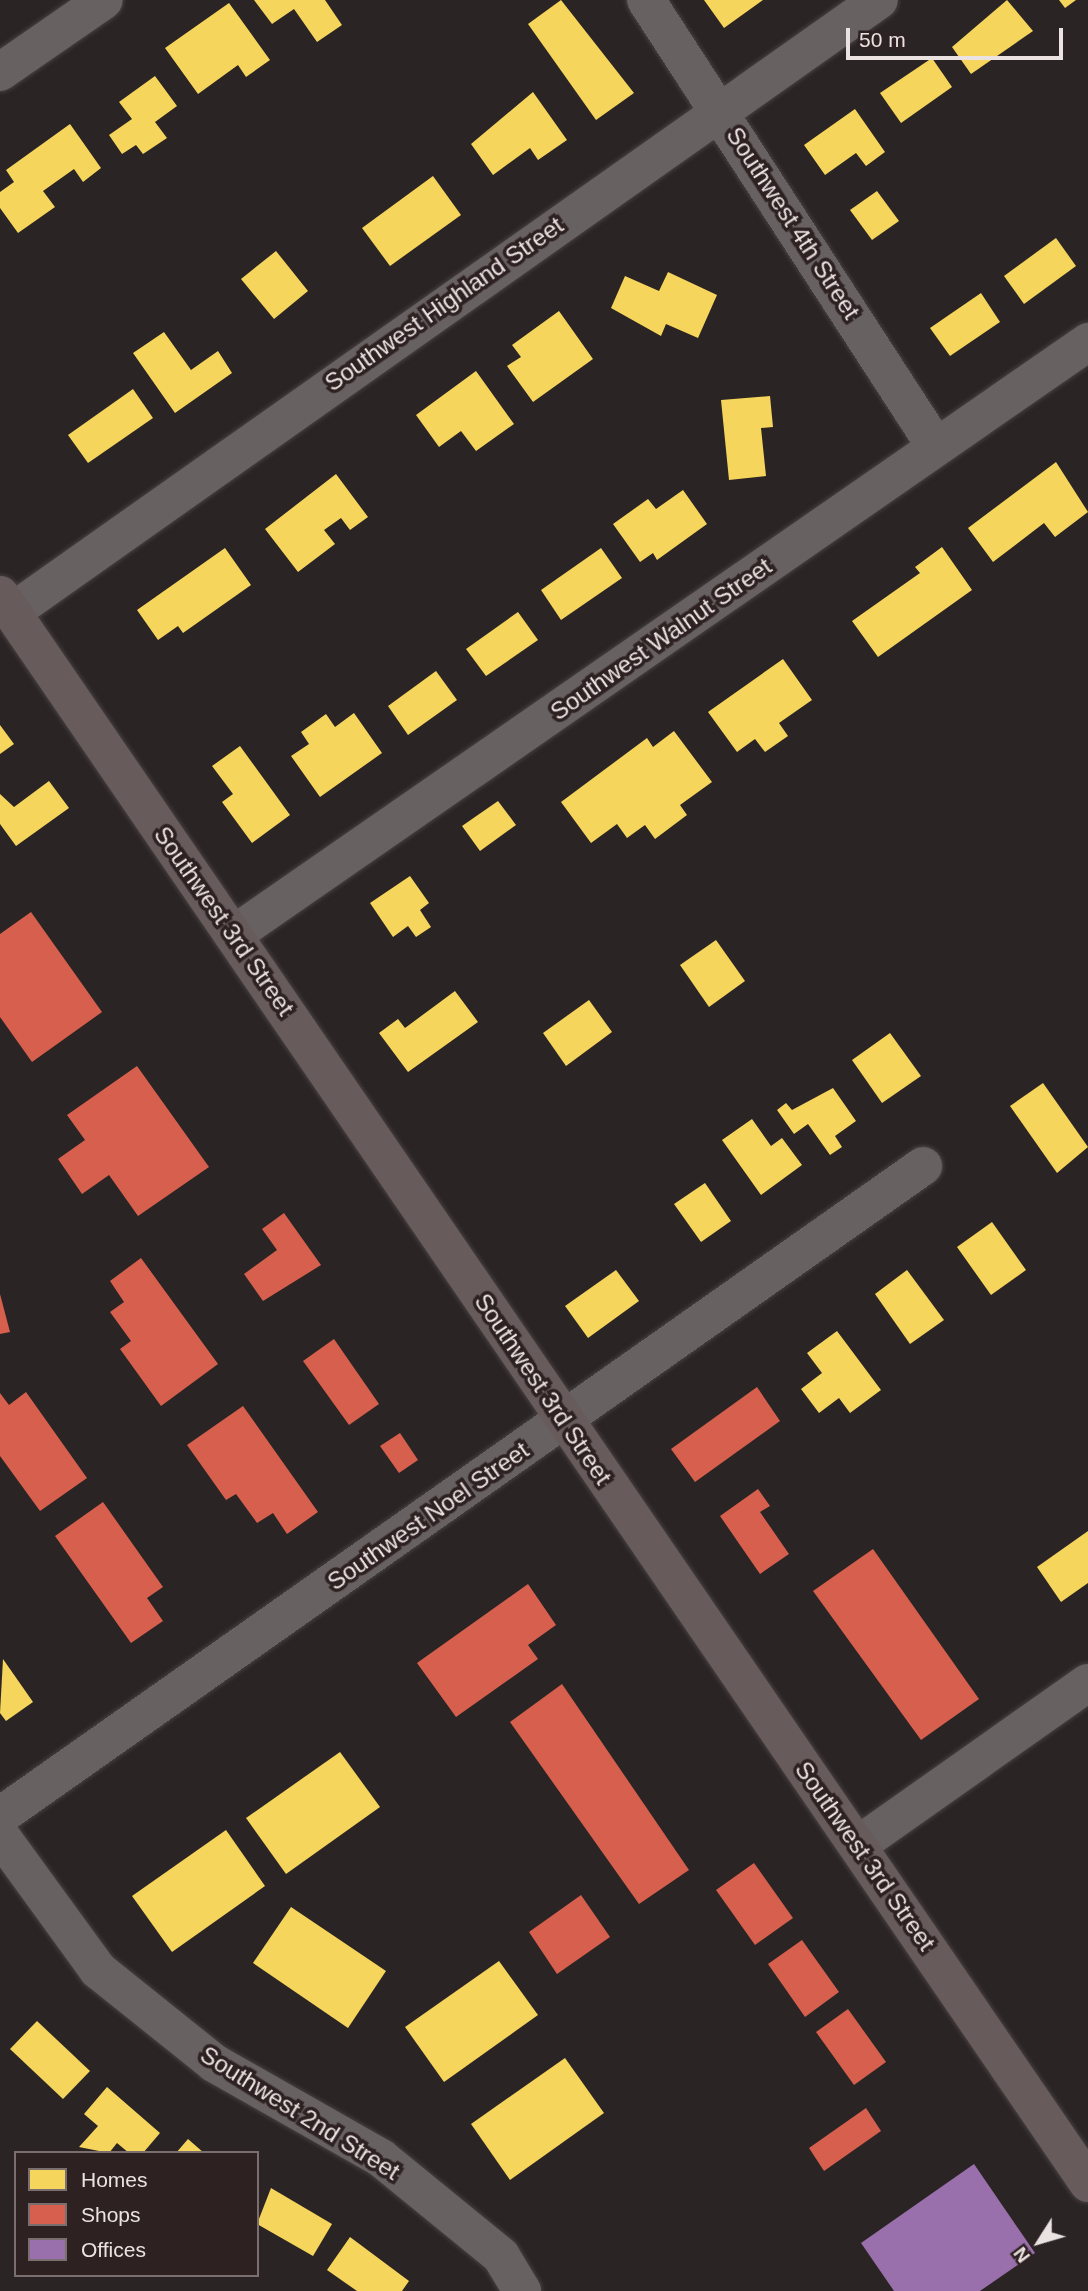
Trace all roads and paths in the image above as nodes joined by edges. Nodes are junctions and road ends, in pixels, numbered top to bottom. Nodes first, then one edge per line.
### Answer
1 (104, 0) edge
2 (646, 0) edge
3 (879, 0) edge
4 (0, 72) edge
5 (720, 108) junction
6 (1088, 342) edge
7 (936, 447) junction
8 (6, 603) edge
9 (233, 935) junction
10 (922, 1166) dead end
11 (564, 1421) junction
12 (1088, 1683) edge
13 (0, 1816) edge
14 (0, 1835) edge
15 (858, 1844) junction
16 (1088, 2183) edge
17 (522, 2291) edge

1 - 4 street
2 - 5 street, Southwest 4th Street
3 - 5 street, Southwest Highland Street
5 - 7 street, Southwest 4th Street
5 - 8 street, Southwest Highland Street
6 - 7 street, Southwest Walnut Street
7 - 9 street, Southwest Walnut Street
8 - 9 main road, Southwest 3rd Street
9 - 11 main road, Southwest 3rd Street
10 - 11 street, Southwest Noel Street
11 - 13 street, Southwest Noel Street
11 - 15 main road, Southwest 3rd Street
12 - 15 street
14 - 17 street, Southwest 2nd Street
15 - 16 main road, Southwest 3rd Street

